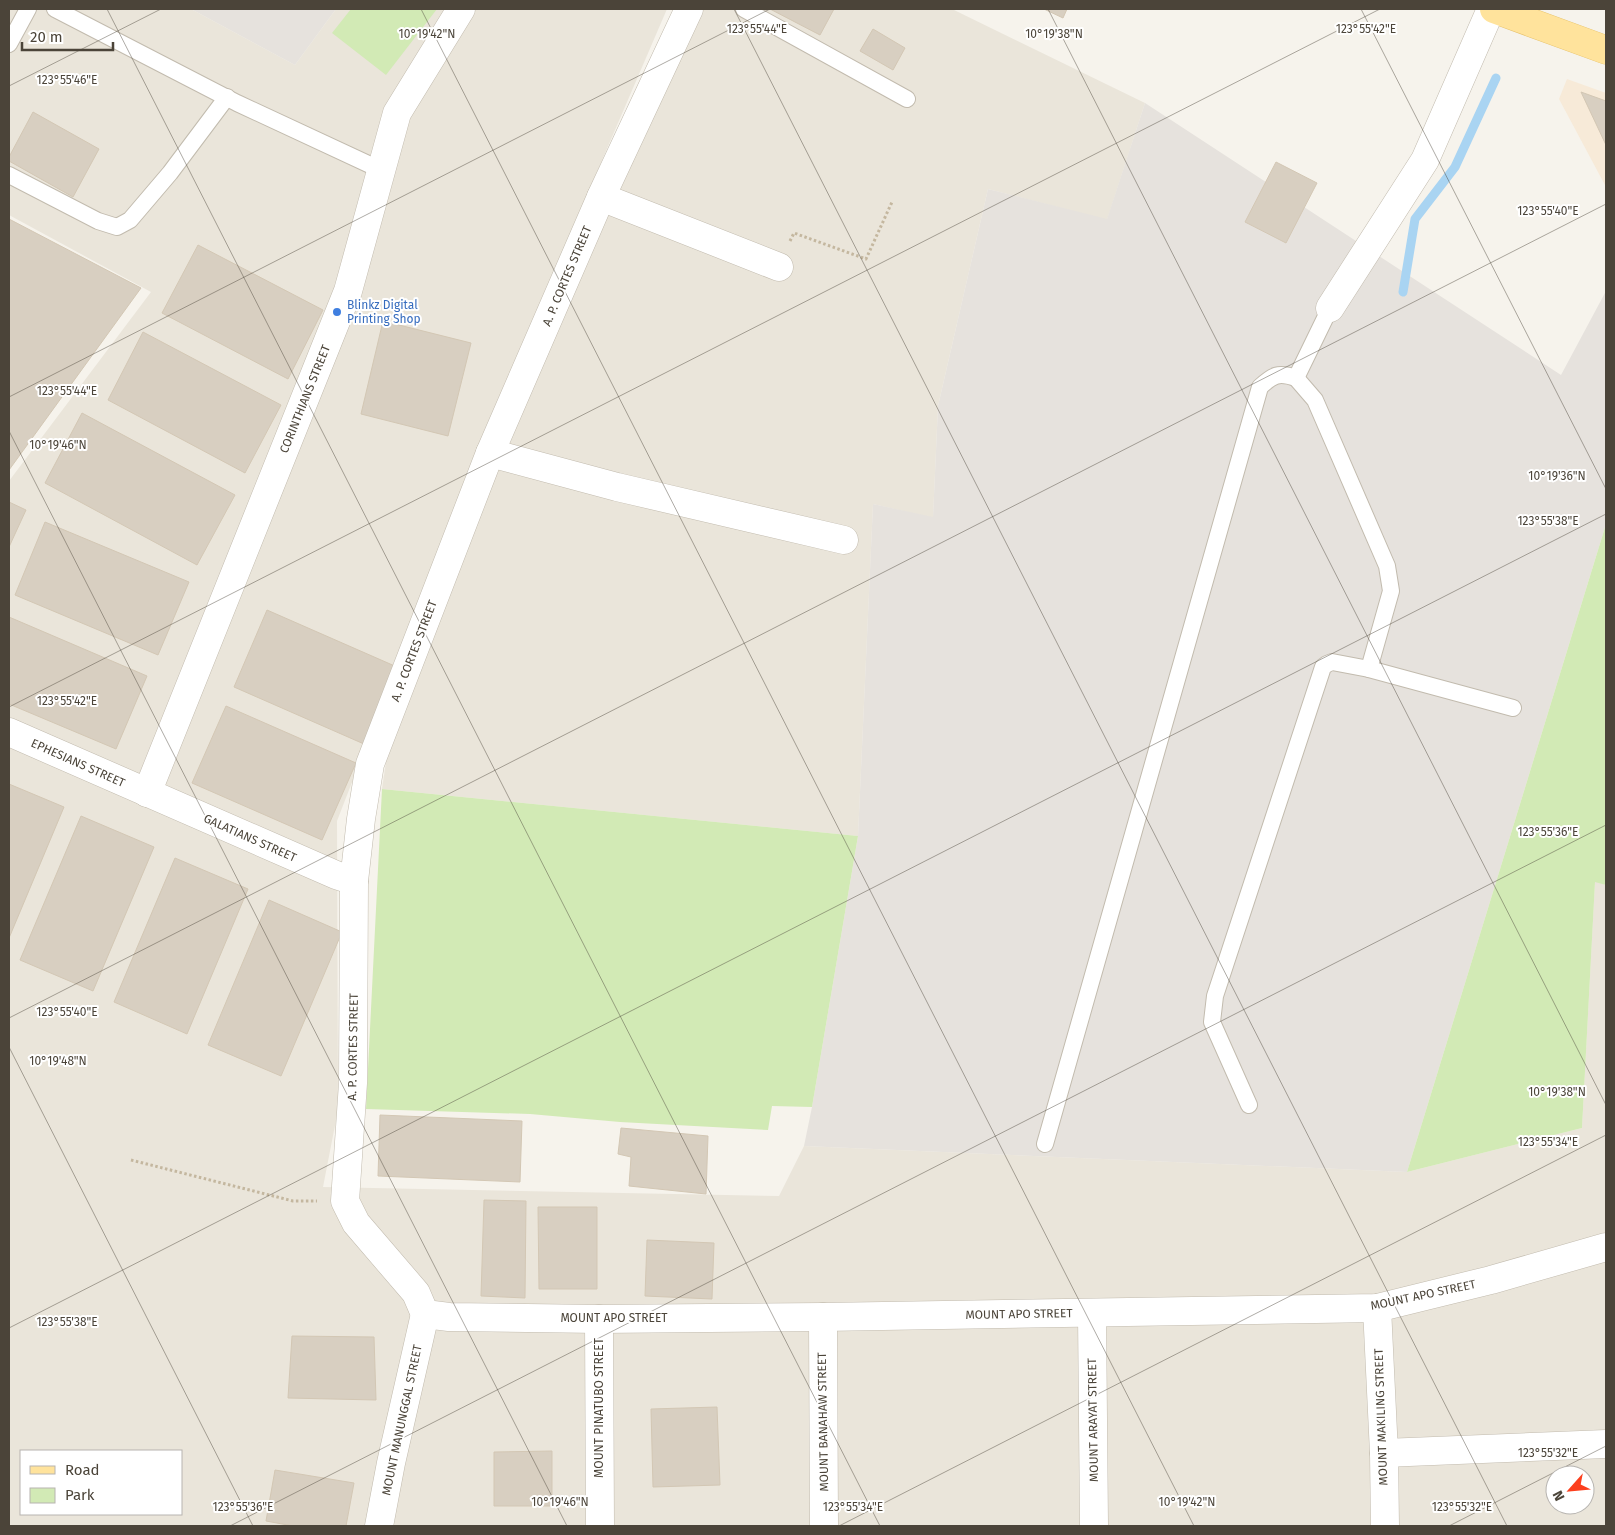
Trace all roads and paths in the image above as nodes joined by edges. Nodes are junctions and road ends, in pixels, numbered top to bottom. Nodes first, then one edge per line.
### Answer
1 (28, 9) edge
2 (55, 9) edge
3 (461, 9) edge
4 (689, 9) edge
5 (744, 9) edge
6 (1493, 9) edge
7 (9, 44) edge
8 (1606, 50) edge
9 (227, 97) junction
10 (907, 99) dead end
11 (381, 170) junction
12 (9, 175) edge
13 (601, 197) junction
14 (892, 202) dead end
15 (779, 267) joint
16 (1330, 308) joint
17 (1296, 378) junction
18 (490, 453) junction
19 (844, 540) dead end
20 (1369, 669) junction
21 (1513, 708) dead end
22 (9, 732) edge
23 (147, 793) junction
24 (354, 881) junction
25 (1249, 1105) dead end
26 (1045, 1144) dead end
27 (131, 1160) dead end
28 (345, 1201) junction
29 (1606, 1247) edge
30 (1377, 1308) junction
31 (1092, 1313) junction
32 (425, 1314) junction
33 (822, 1317) junction
34 (599, 1319) junction
35 (1606, 1444) edge
36 (1384, 1453) junction
37 (379, 1526) edge
38 (600, 1526) edge
39 (824, 1526) edge
40 (1094, 1526) edge
41 (1385, 1526) edge

1 - 7 lane
2 - 9 lane
3 - 11 street, CORINTHIANS STREET
4 - 13 street, A. P. CORTES STREET
5 - 10 lane
6 - 8 main road
6 - 16 street
9 - 11 lane
9 - 12 lane
11 - 23 street, CORINTHIANS STREET
13 - 15 street
13 - 18 street, A. P. CORTES STREET
14 - 15 path
16 - 17 lane
17 - 20 lane
17 - 26 lane
18 - 19 street
18 - 24 street, A. P. CORTES STREET
20 - 21 lane
20 - 25 lane
22 - 23 street, EPHESIANS STREET
23 - 24 street, GALATIANS STREET
24 - 28 street, A. P. CORTES STREET
27 - 28 path
28 - 32 street
29 - 30 street, MOUNT APO STREET
30 - 31 street, MOUNT APO STREET
30 - 36 street, MOUNT MAKILING STREET
31 - 33 street, MOUNT APO STREET
31 - 40 street, MOUNT ARAYAT STREET
32 - 34 street, MOUNT APO STREET
32 - 37 street, MOUNT MANUNGGAL STREET
33 - 34 street, MOUNT APO STREET
33 - 39 street, MOUNT BANAHAW STREET
34 - 38 street, MOUNT PINATUBO STREET
35 - 36 street
36 - 41 street, MOUNT MAKILING STREET

